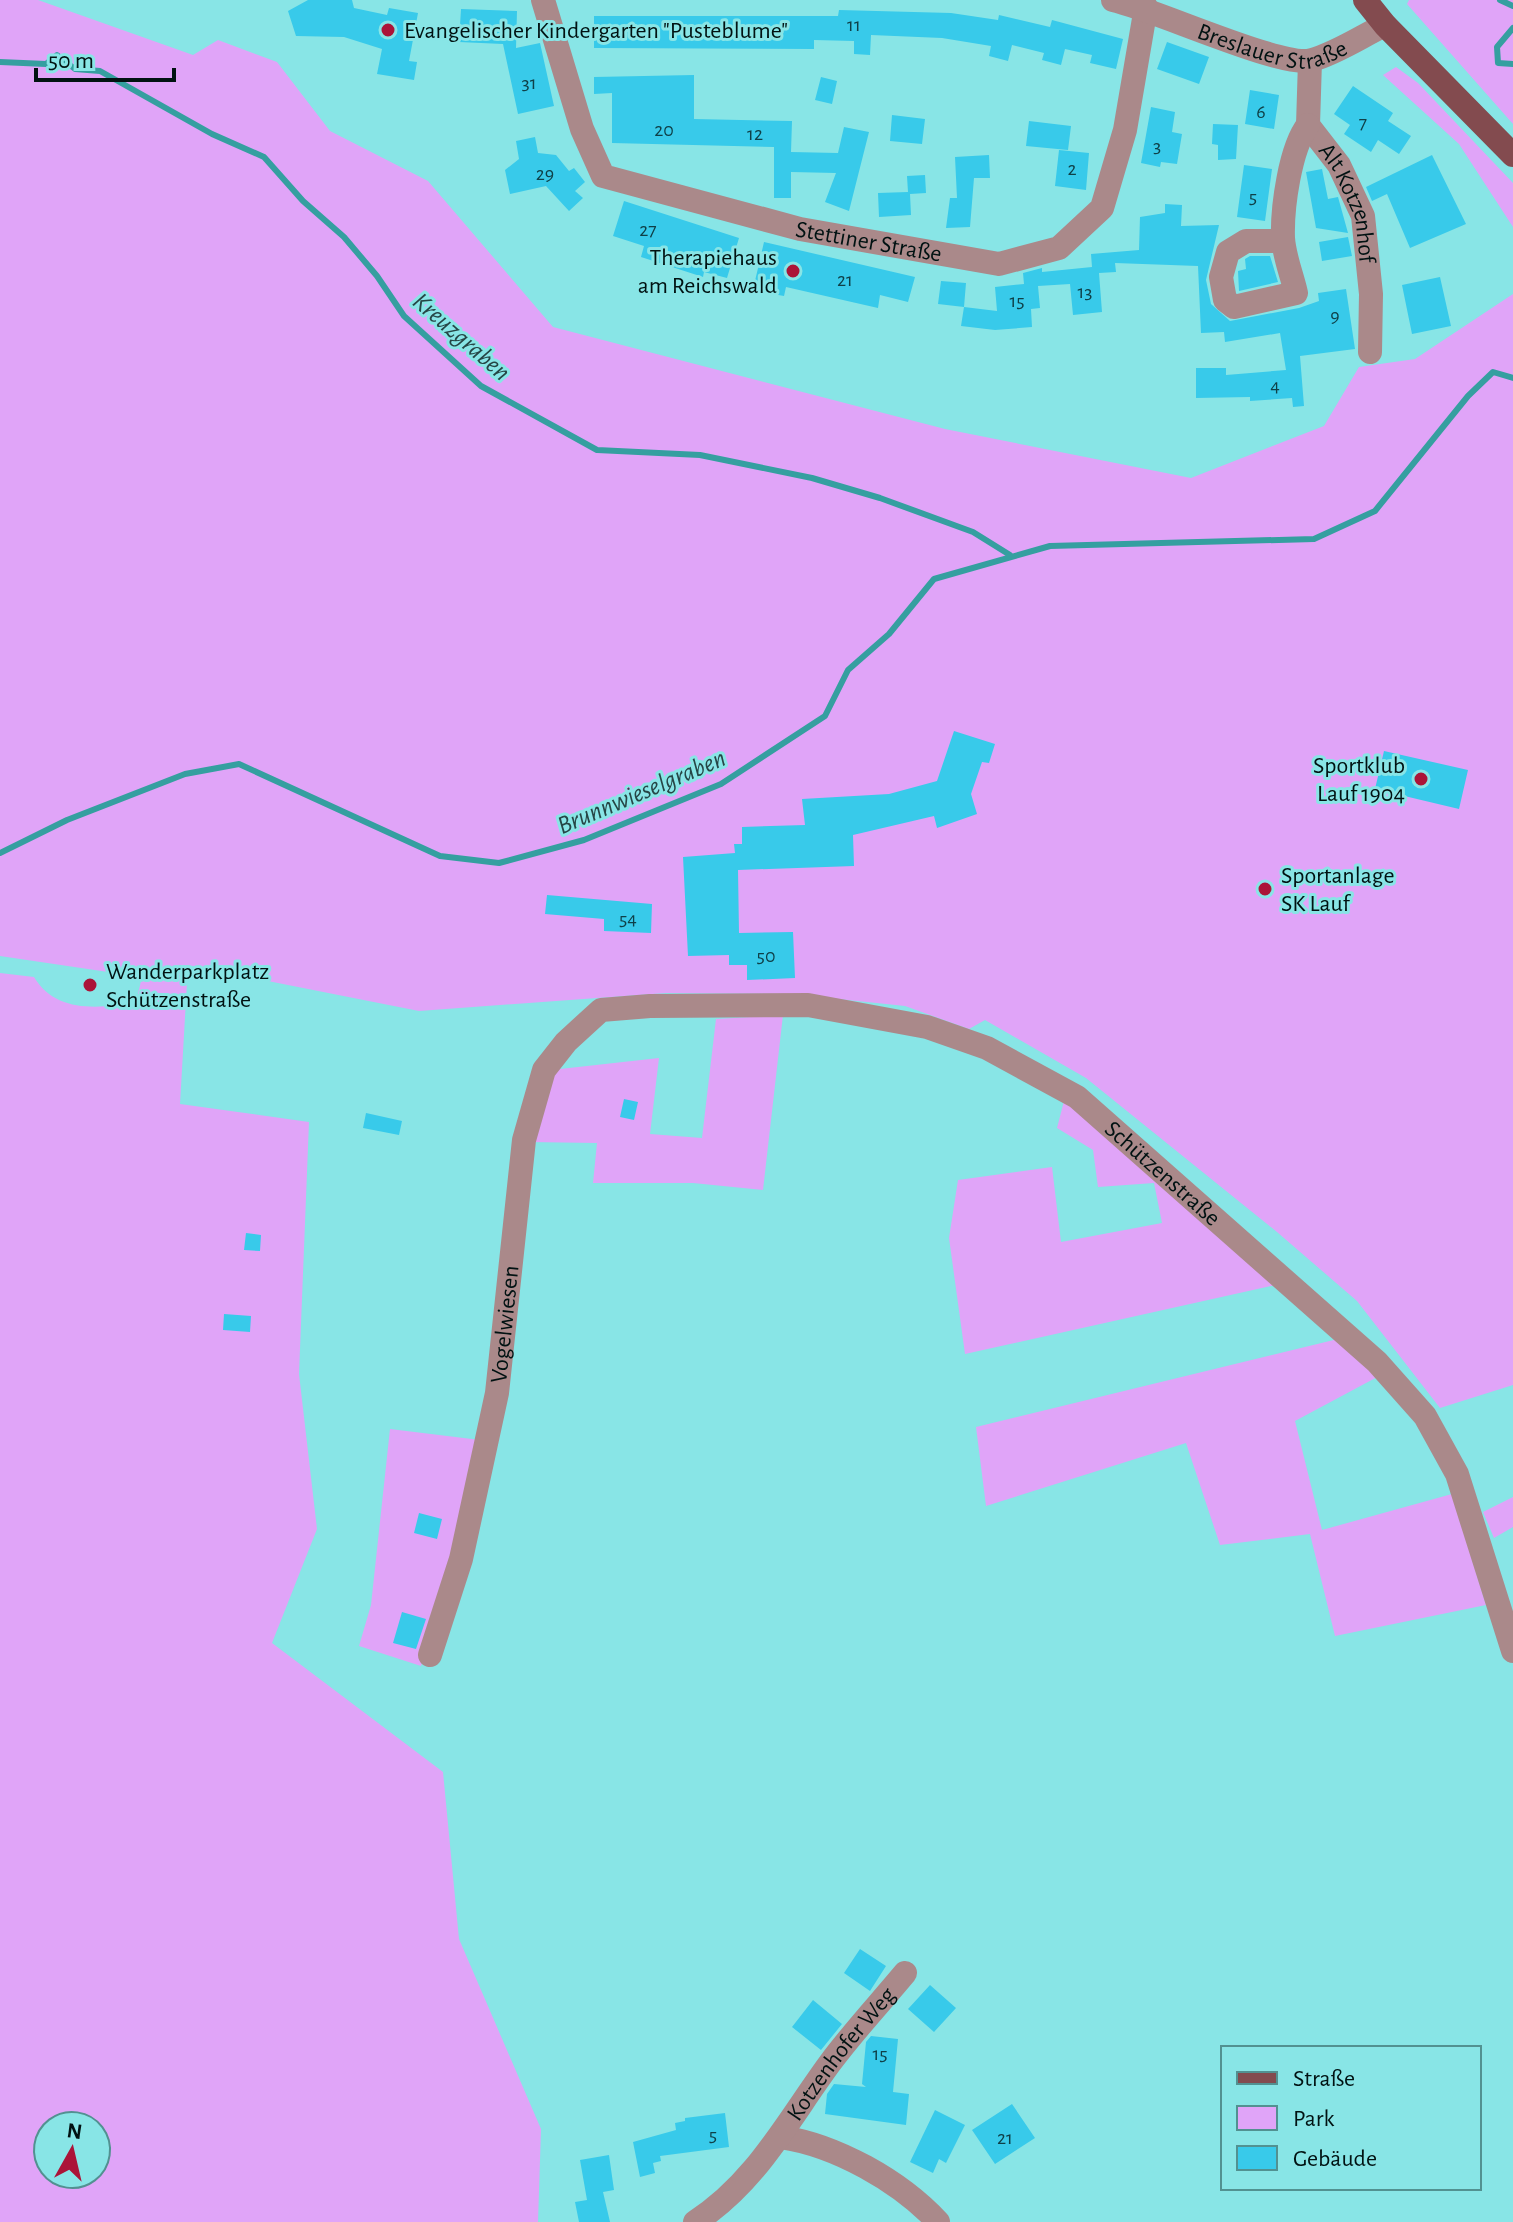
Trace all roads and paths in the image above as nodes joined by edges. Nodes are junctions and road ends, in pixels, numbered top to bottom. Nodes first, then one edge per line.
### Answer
1 (543, 0) edge
2 (1113, 0) edge
3 (1365, 0) edge
4 (1146, 7) junction
5 (1385, 25) junction
6 (1310, 61) junction
7 (1308, 125) junction
8 (1513, 155) edge
9 (1283, 241) dead end
10 (1370, 352) dead end
11 (601, 1010) joint
12 (1513, 1651) edge
13 (430, 1655) dead end
14 (905, 1973) dead end
15 (781, 2137) junction
16 (695, 2222) edge
17 (938, 2222) edge

1 - 4 street, Stettiner Straße
2 - 4 street, Breslauer Straße
3 - 5 main road
4 - 6 street, Breslauer Straße
5 - 6 street, Breslauer Straße
5 - 8 main road
6 - 7 street, Alt Kotzenhof
7 - 9 street
7 - 10 street, Alt Kotzenhof
11 - 12 street, Schützenstraße
11 - 13 street, Vogelwiesen
14 - 15 street, Kotzenhofer Weg
15 - 16 street, Kotzenhofer Weg
15 - 17 street, Kotzenhofer Weg

